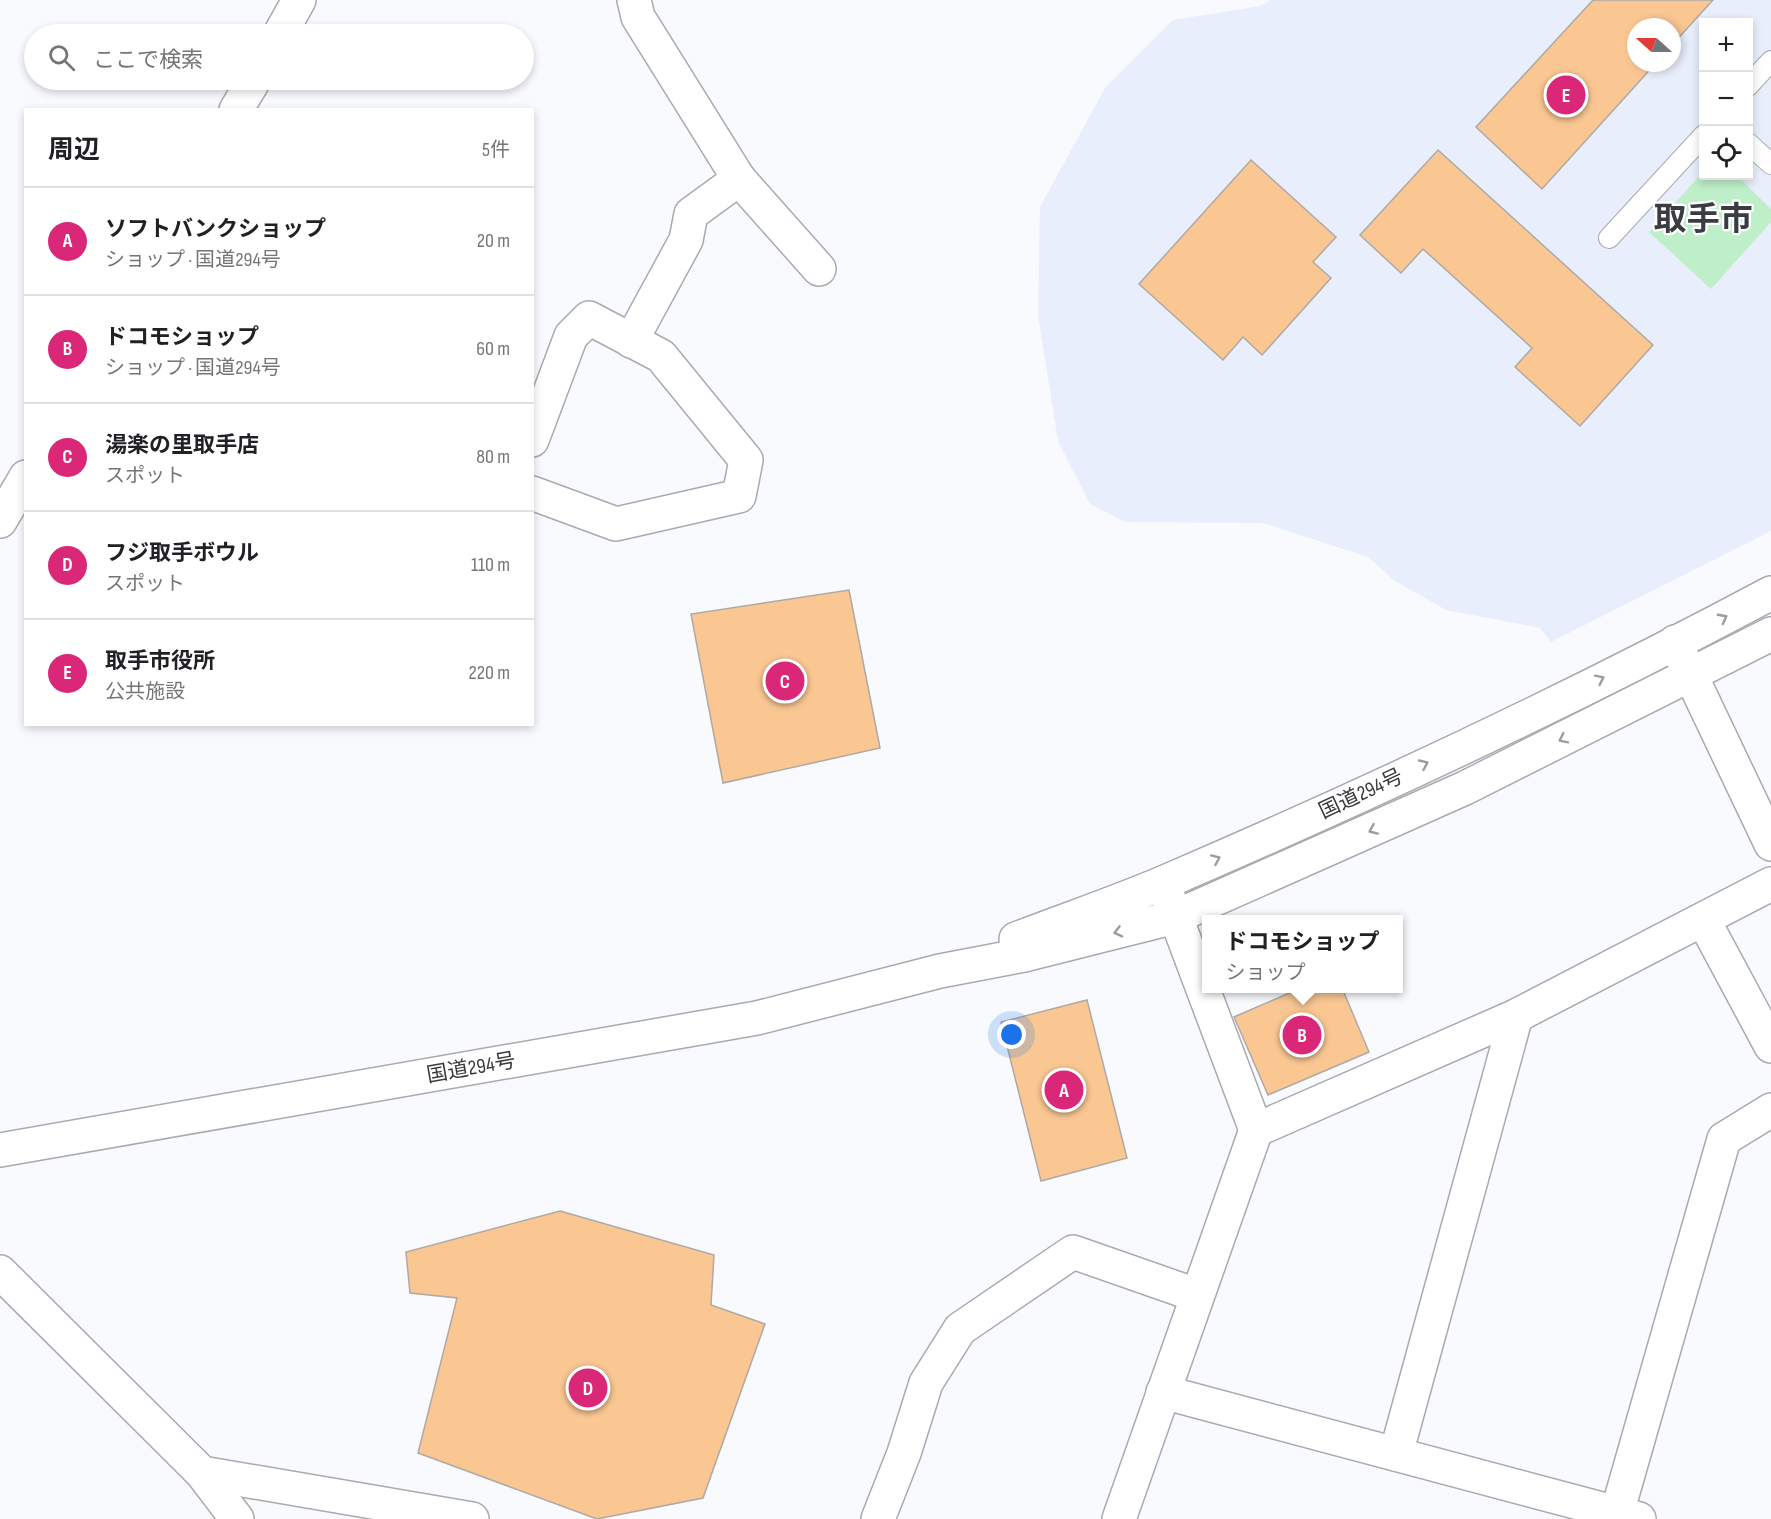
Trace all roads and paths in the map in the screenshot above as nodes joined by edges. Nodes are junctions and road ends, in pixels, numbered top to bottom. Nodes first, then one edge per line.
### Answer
1 (299, 0) edge
2 (634, 0) edge
3 (285, 24) edge
4 (1769, 67) edge
5 (1753, 82) edge
6 (248, 90) edge
7 (237, 108) edge
8 (1699, 140) edge
9 (1753, 147) edge
10 (1771, 164) edge
11 (740, 179) junction
12 (1608, 238) dead end
13 (819, 269) dead end
14 (631, 340) junction
15 (534, 435) edge
16 (24, 480) edge
17 (534, 494) edge
18 (0, 521) edge
19 (1771, 592) edge
20 (1771, 633) edge
21 (1675, 642) junction
22 (1690, 676) junction
23 (1771, 844) edge
24 (1163, 883) junction
25 (1771, 884) edge
26 (1175, 917) junction
27 (1704, 921) junction
28 (940, 971) junction
29 (1202, 988) edge
30 (1204, 993) edge
31 (1516, 1016) junction
32 (1771, 1046) edge
33 (1771, 1110) edge
34 (1256, 1130) junction
35 (0, 1150) edge
36 (0, 1272) edge
37 (1196, 1295) junction
38 (1163, 1392) junction
39 (1396, 1454) junction
40 (202, 1473) junction
41 (1628, 1516) edge
42 (237, 1519) edge
43 (472, 1519) edge
44 (878, 1519) edge
45 (1119, 1519) edge

1 - 3 main road
2 - 11 main road
4 - 5 lane
6 - 7 main road
8 - 12 lane
9 - 10 lane
11 - 13 main road
11 - 14 main road
14 - 15 main road
14 - 17 main road
16 - 18 main road
21 -> 19 main road, 国道294号
20 - 22 main road, 国道294号
21 - 22 main road
24 -> 21 main road, 国道294号
22 - 23 main road
22 -> 26 main road, 国道294号
24 - 26 main road
24 - 28 main road, 国道294号
25 - 27 main road
26 -> 28 main road, 国道294号
26 - 29 main road
27 - 31 main road
27 - 32 main road
28 - 35 main road, 国道294号
30 - 34 main road
31 - 34 main road
31 - 39 main road
33 - 41 main road
34 - 37 main road
36 - 40 main road
37 - 38 main road
37 - 44 main road
38 - 39 main road
38 - 45 main road
39 - 41 main road
40 - 42 main road
40 - 43 main road

